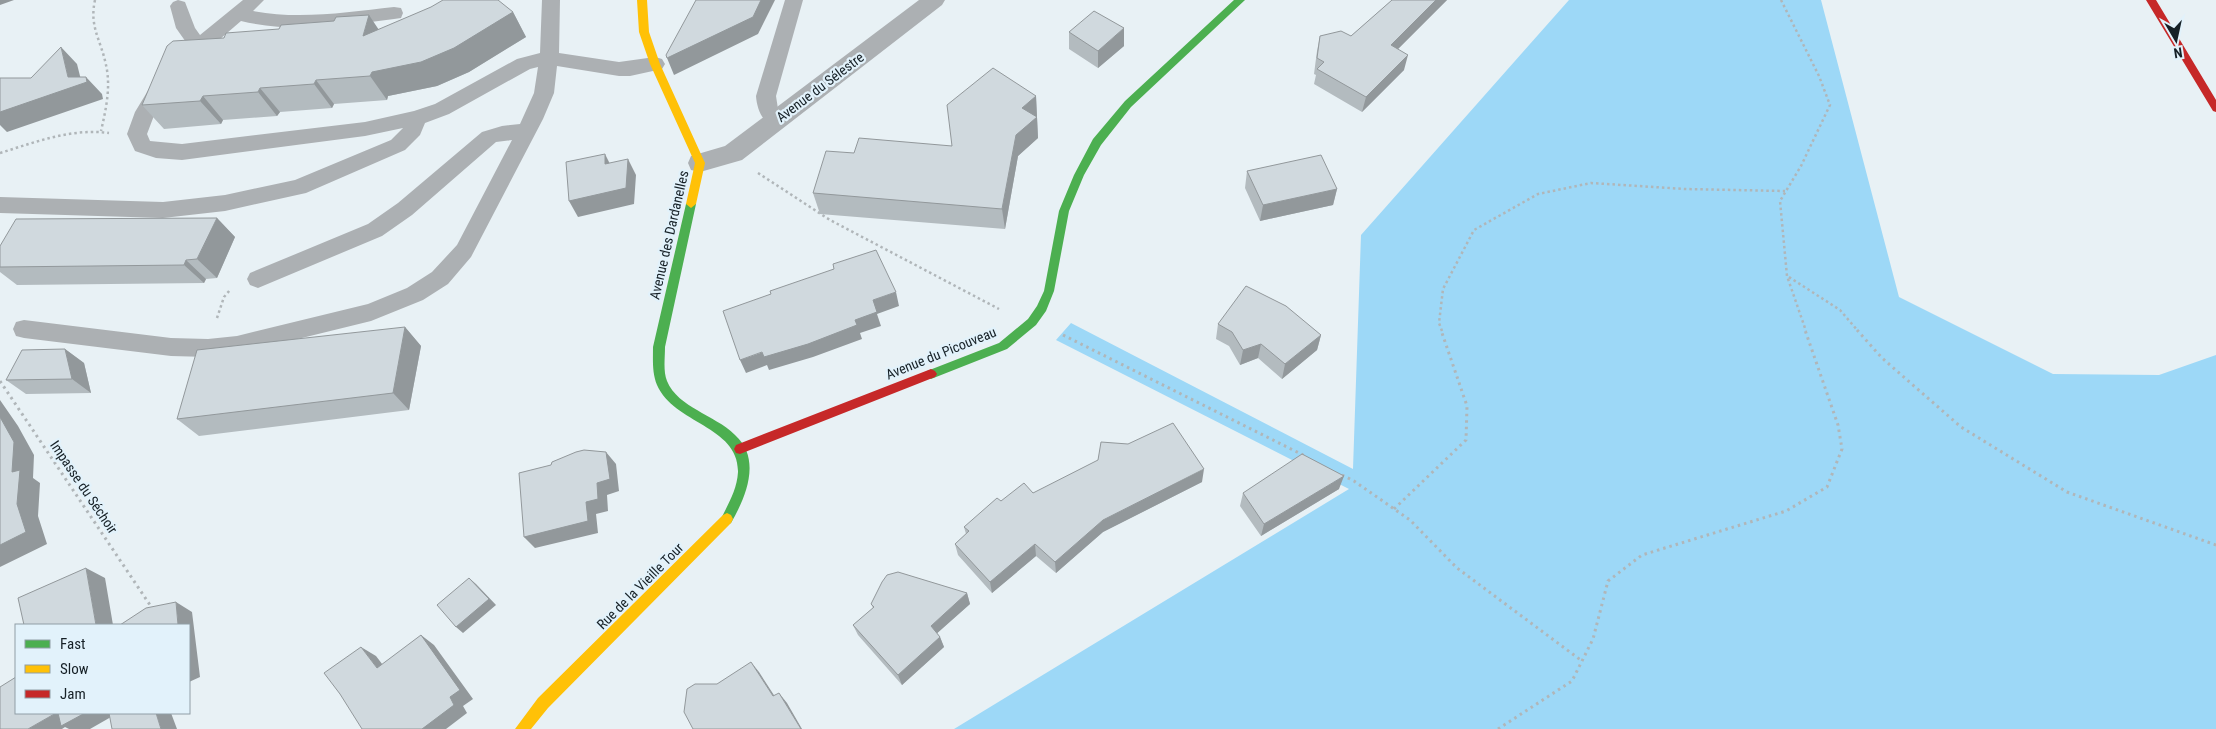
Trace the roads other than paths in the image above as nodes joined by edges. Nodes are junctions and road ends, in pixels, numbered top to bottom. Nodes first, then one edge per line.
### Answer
1 (255, 0) edge
2 (551, 0) edge
3 (642, 0) edge
4 (794, 0) edge
5 (934, 0) edge
6 (1240, 0) edge
7 (2151, 0) edge
8 (179, 6) dead end
9 (394, 13) dead end
10 (237, 14) junction
11 (200, 44) junction
12 (549, 58) junction
13 (655, 64) junction
14 (2216, 108) edge
15 (416, 118) junction
16 (777, 120) junction
17 (527, 131) junction
18 (700, 164) junction
19 (0, 205) edge
20 (258, 278) road end
21 (24, 330) dead end
22 (740, 449) junction
23 (522, 729) edge

1 - 10 lane
2 - 12 lane
3 - 13 street, Avenue des Dardanelles
4 - 16 lane
5 - 16 street, Avenue du Sélestre
6 - 22 street, Avenue du Picouveau
7 - 14 street
8 - 11 lane
9 - 10 lane
10 - 11 lane
11 - 15 lane
12 - 13 lane
12 - 15 lane
12 - 17 lane
13 - 18 street, Avenue des Dardanelles
15 - 19 lane
16 - 18 street, Avenue du Sélestre
17 - 20 lane
17 - 21 lane
18 - 22 street, Avenue des Dardanelles
22 - 23 street, Rue de la Vieille Tour

